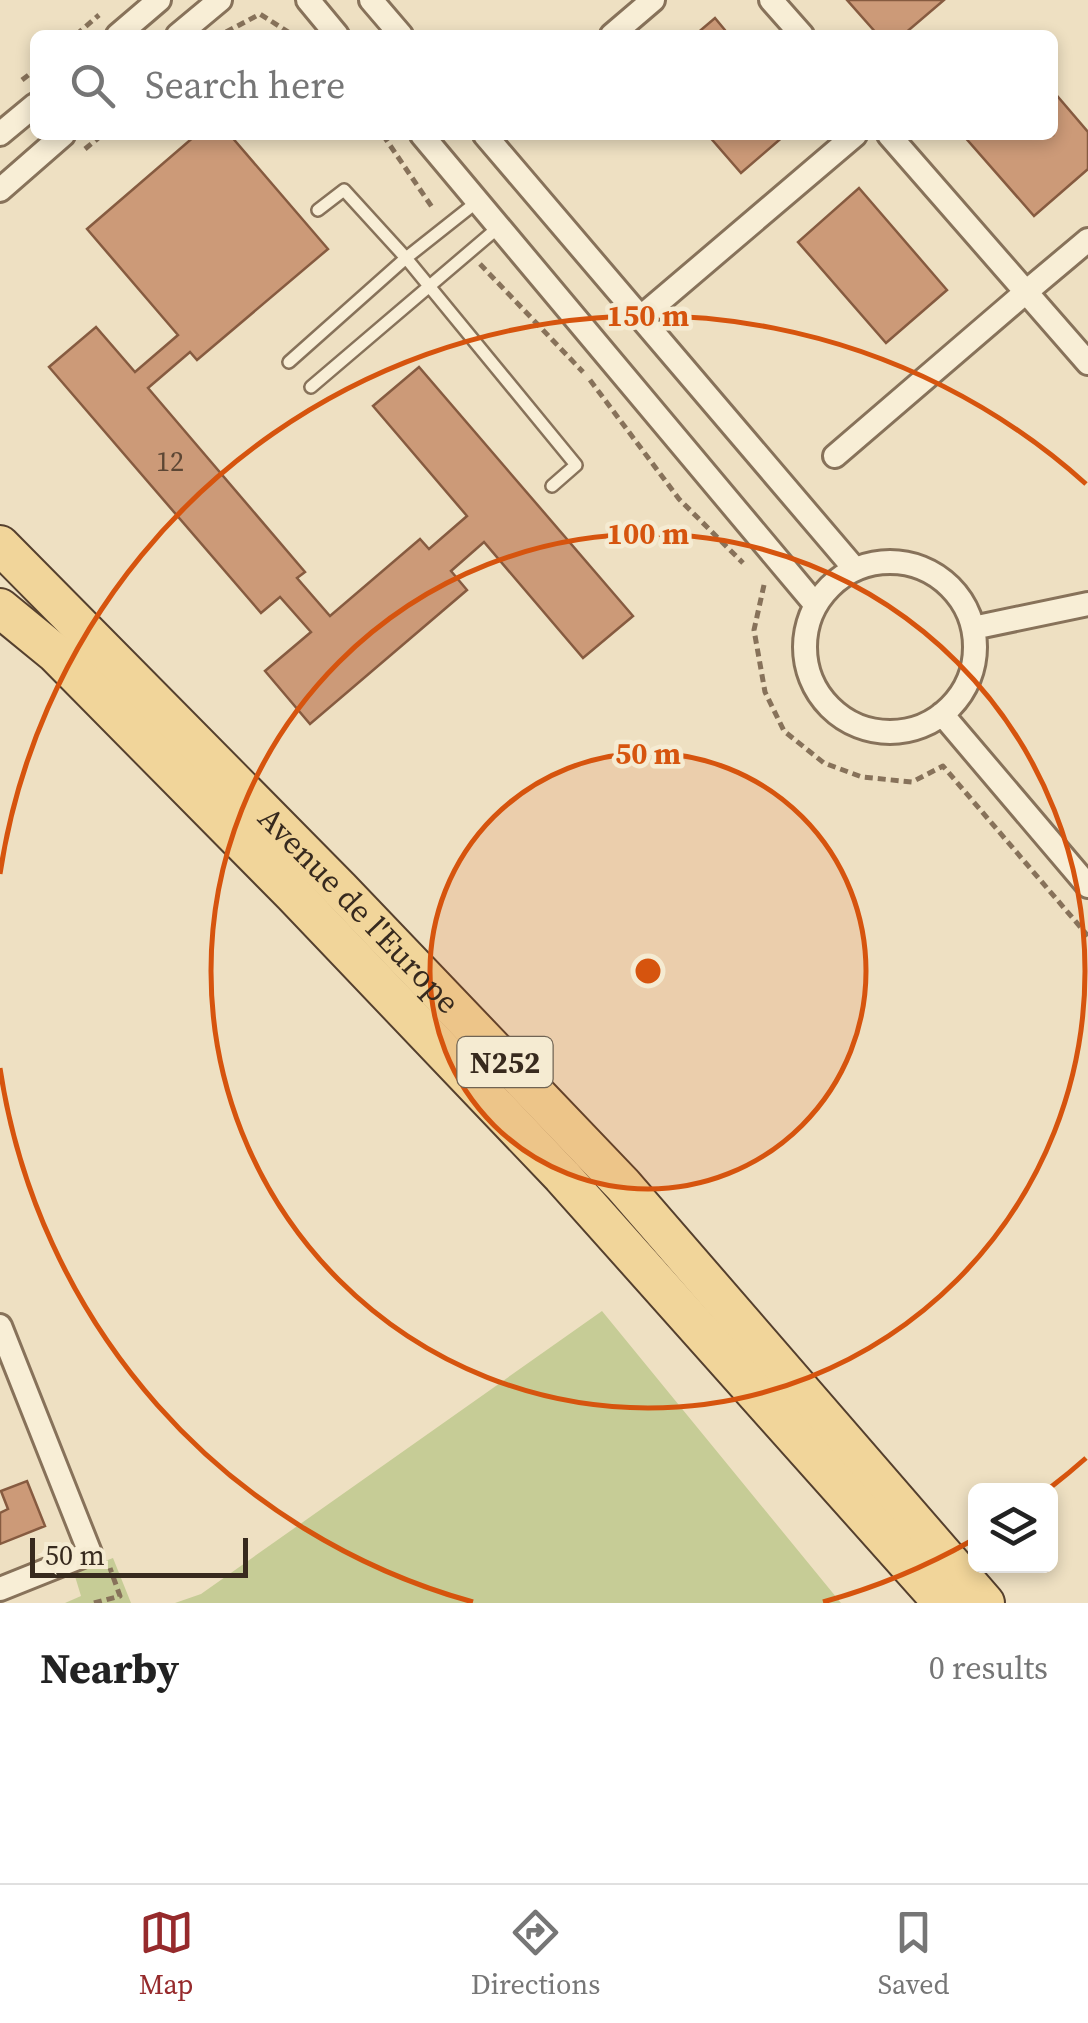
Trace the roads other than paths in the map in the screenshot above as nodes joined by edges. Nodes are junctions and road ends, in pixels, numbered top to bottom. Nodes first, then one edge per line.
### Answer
1 (159, 0) edge
2 (220, 0) edge
3 (308, 0) edge
4 (371, 0) edge
5 (653, 0) edge
6 (771, 0) edge
7 (124, 30) edge
8 (184, 30) edge
9 (334, 30) edge
10 (397, 30) edge
11 (618, 30) edge
12 (798, 30) edge
13 (30, 108) edge
14 (0, 134) edge
15 (57, 140) edge
16 (426, 140) edge
17 (489, 140) edge
18 (849, 140) edge
19 (893, 140) edge
20 (0, 190) edge
21 (478, 202) junction
22 (318, 210) dead end
23 (500, 226) junction
24 (1088, 240) edge
25 (406, 258) junction
26 (429, 287) junction
27 (1026, 292) junction
28 (640, 318) junction
29 (290, 362) dead end
30 (1088, 363) edge
31 (311, 388) dead end
32 (835, 456) dead end
33 (552, 486) dead end
34 (0, 545) edge
35 (854, 568) junction
36 (815, 604) junction
37 (1088, 604) edge
38 (0, 608) edge
39 (972, 628) junction
40 (942, 714) junction
41 (1088, 886) edge
42 (0, 1326) edge
43 (0, 1589) edge
44 (943, 1603) edge
45 (985, 1603) edge

1 - 7 street
2 - 8 street
3 - 9 street
4 - 10 street
5 - 11 street
6 - 12 street
13 - 14 street
15 - 20 street
16 - 21 street
17 - 28 street
18 - 28 street
19 - 27 street
21 - 23 street
21 - 25 lane
22 - 25 lane
23 - 26 lane
23 - 36 street
24 - 27 street
25 - 26 lane
25 - 29 lane
26 - 31 lane
26 - 33 lane
27 - 30 street
27 - 32 street
28 - 35 street
34 - 45 main road, Avenue de l'Europe / N252
35 - 36 street
35 - 39 street
36 - 40 street
37 - 39 street
38 - 44 main road, Avenue de l'Europe / N252
39 - 40 street
40 - 41 street
42 - 43 street

